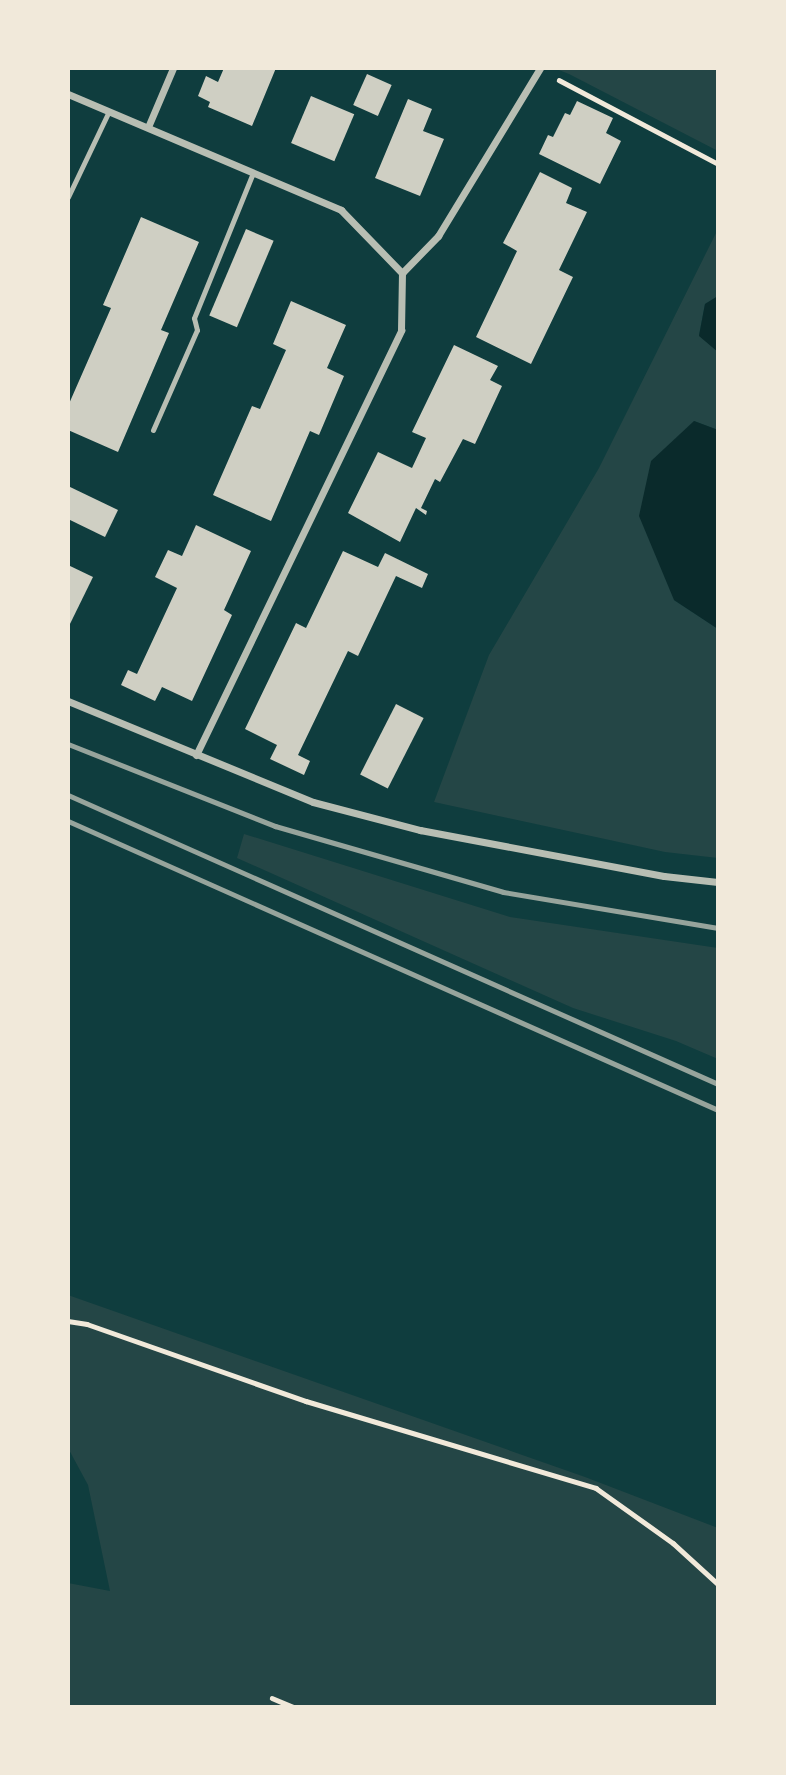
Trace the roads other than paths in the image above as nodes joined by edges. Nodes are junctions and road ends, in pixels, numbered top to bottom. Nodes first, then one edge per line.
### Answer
1 (173, 68) edge
2 (540, 69) edge
3 (68, 94) edge
4 (109, 111) junction
5 (148, 127) junction
6 (253, 173) junction
7 (68, 197) edge
8 (402, 273) junction
9 (153, 430) dead end
10 (68, 701) edge
11 (195, 755) junction
12 (718, 882) edge

1 - 5 street
2 - 8 street
3 - 4 street
4 - 5 street
4 - 7 lane
5 - 6 street
6 - 8 street
6 - 9 lane
8 - 11 street
10 - 11 street
11 - 12 street

